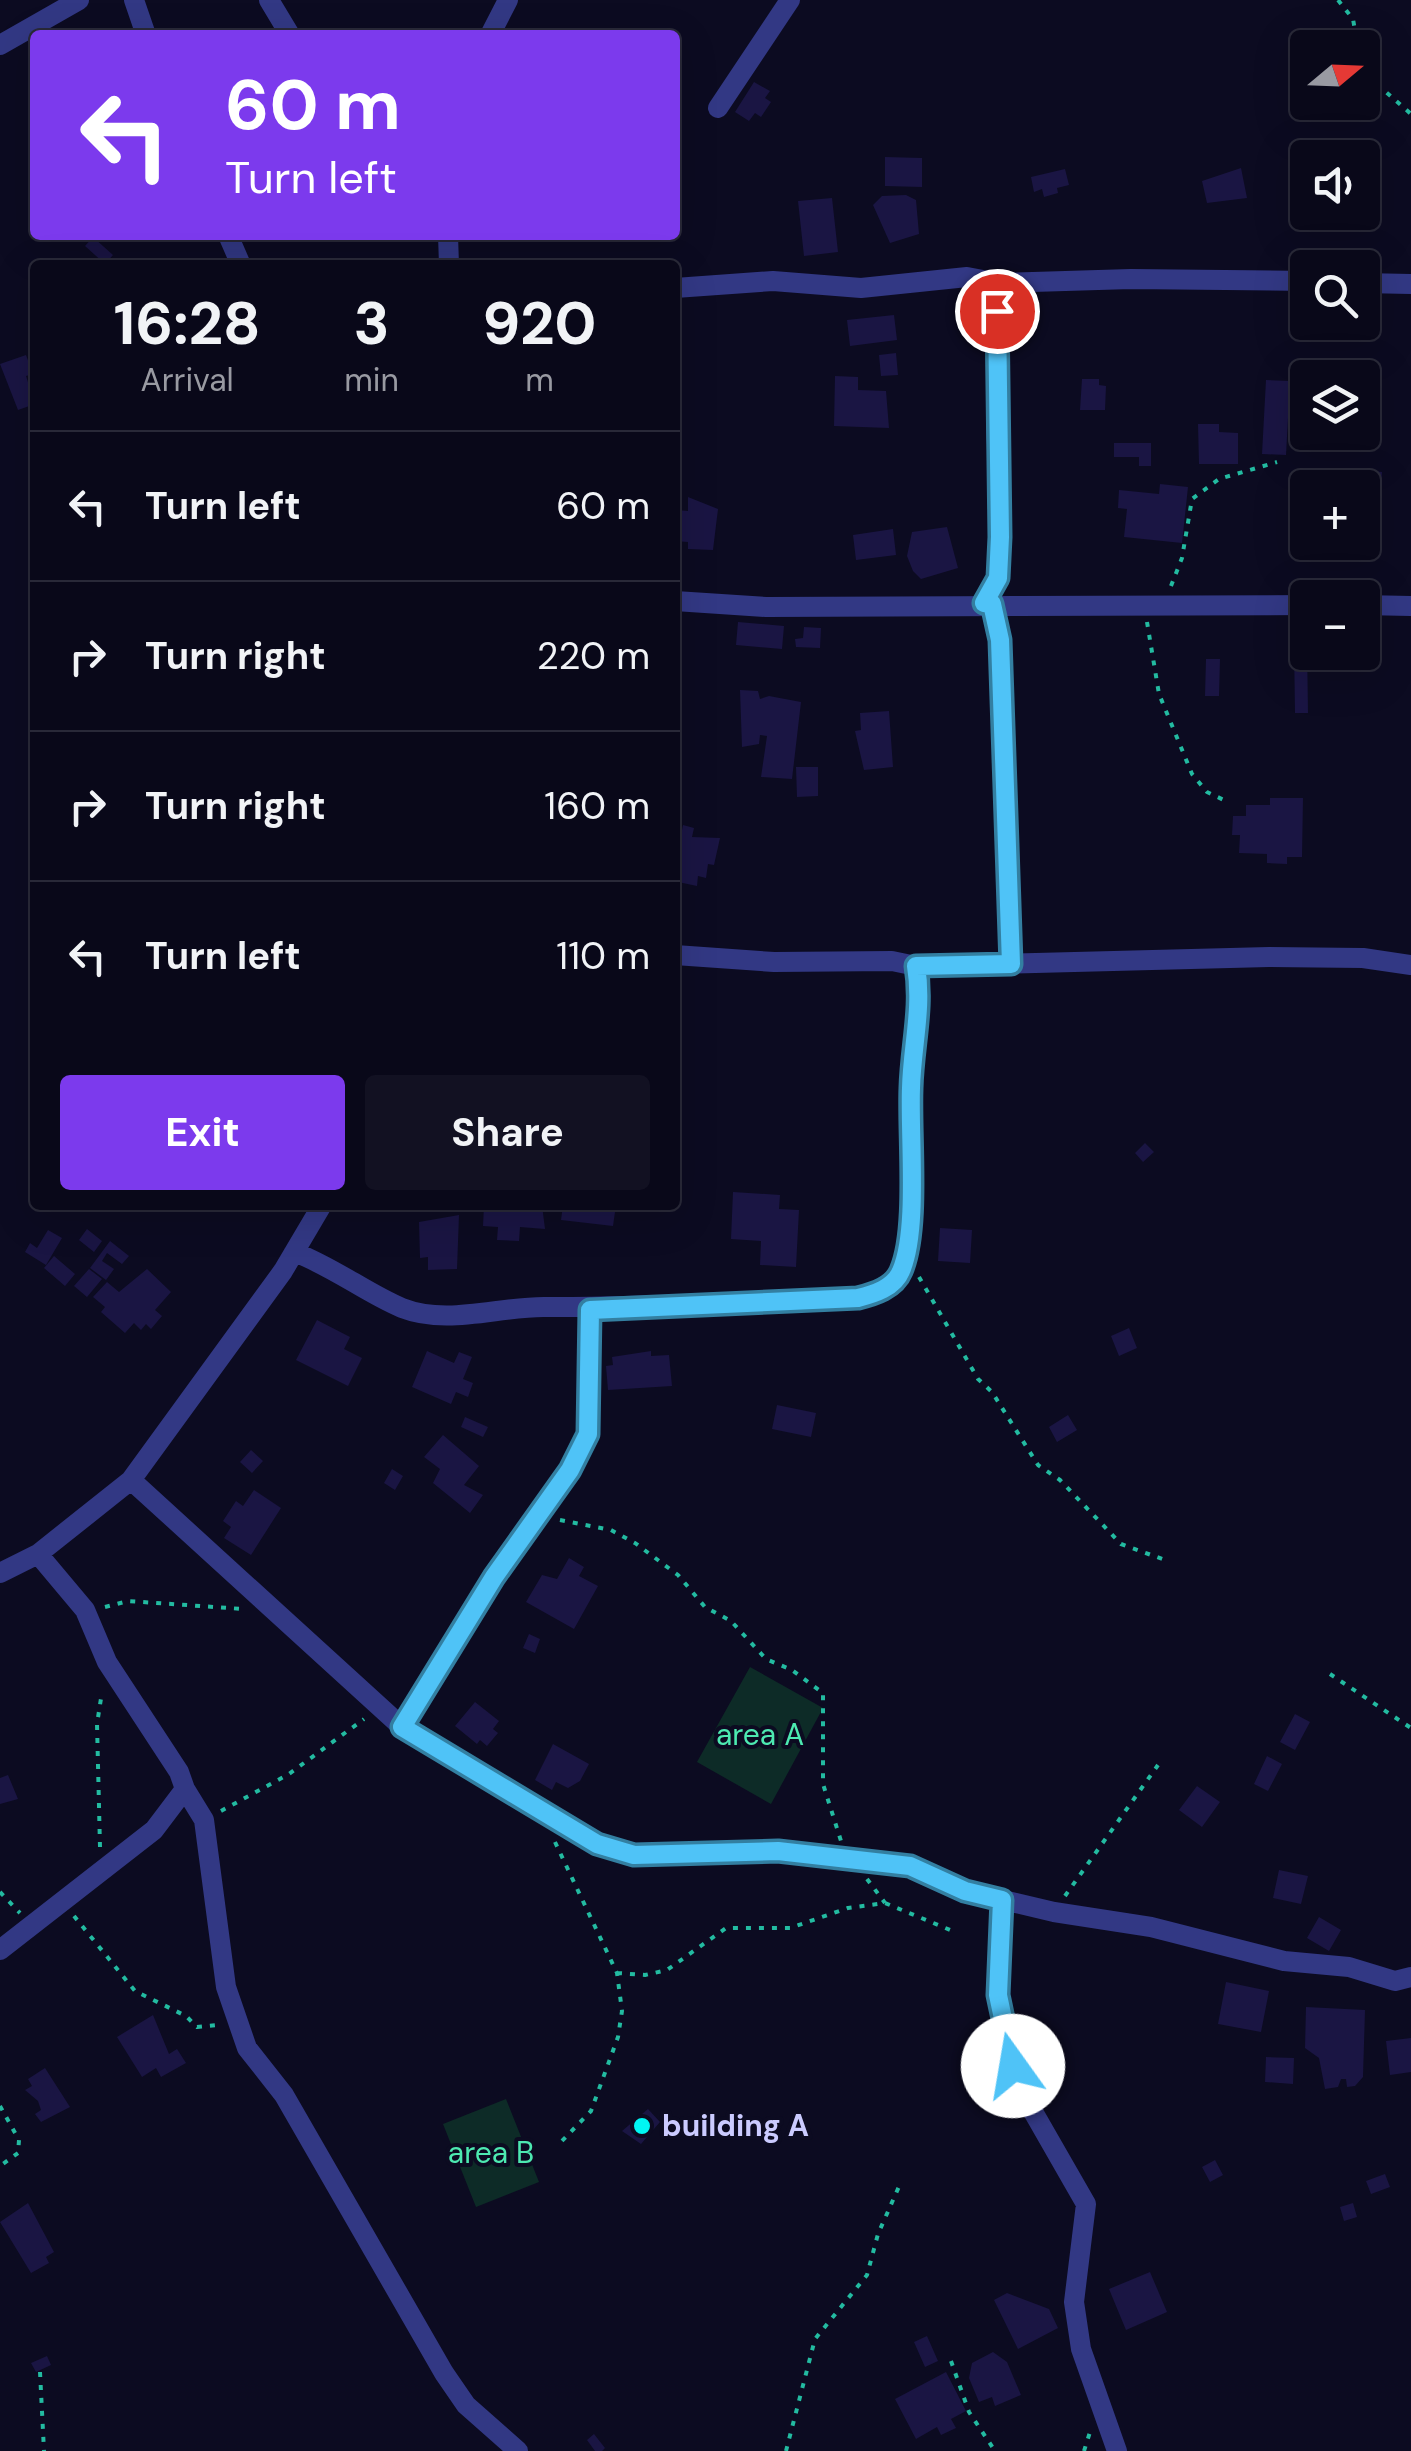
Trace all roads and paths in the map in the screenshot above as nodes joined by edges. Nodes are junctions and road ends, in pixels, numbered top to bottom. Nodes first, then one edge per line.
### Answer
1 (79, 0) edge
2 (134, 0) edge
3 (268, 0) edge
4 (508, 0) edge
5 (790, 0) edge
6 (1338, 0) edge
7 (144, 30) edge
8 (287, 30) edge
9 (493, 30) edge
10 (1356, 30) edge
11 (0, 45) edge
12 (1380, 90) edge
13 (718, 108) dead end
14 (1411, 114) edge
15 (1290, 281) edge
16 (999, 284) junction
17 (1380, 284) edge
18 (1411, 284) edge
19 (680, 288) edge
20 (1277, 462) dead end
21 (680, 601) edge
22 (988, 604) junction
23 (1290, 605) edge
24 (1380, 605) edge
25 (1130, 606) junction
26 (1164, 606) junction
27 (1411, 606) edge
28 (1228, 802) dead end
29 (680, 955) edge
30 (1011, 964) junction
31 (1411, 965) edge
32 (916, 966) junction
33 (319, 1210) edge
34 (294, 1252) junction
35 (906, 1256) junction
36 (590, 1310) junction
37 (132, 1480) junction
38 (542, 1511) junction
39 (38, 1554) junction
40 (1165, 1560) dead end
41 (0, 1573) edge
42 (85, 1610) junction
43 (274, 1612) junction
44 (107, 1662) junction
45 (1330, 1674) dead end
46 (379, 1707) junction
47 (402, 1727) junction
48 (1411, 1728) edge
49 (1158, 1765) dead end
50 (185, 1789) junction
51 (204, 1820) junction
52 (554, 1841) dead end
53 (846, 1858) junction
54 (100, 1870) junction
55 (1002, 1900) junction
56 (52, 1908) junction
57 (1054, 1912) junction
58 (955, 1932) dead end
59 (0, 1950) edge
60 (617, 1972) junction
61 (1411, 1977) edge
62 (235, 2017) junction
63 (0, 2106) edge
64 (560, 2143) dead end
65 (0, 2166) edge
66 (901, 2182) dead end
67 (951, 2361) dead end
68 (40, 2372) dead end
69 (44, 2451) edge
70 (518, 2451) edge
71 (786, 2451) edge
72 (996, 2451) edge
73 (1116, 2451) edge

1 - 11 street
2 - 7 street
3 - 8 street
4 - 9 street
5 - 13 street
6 - 10 path
12 - 14 path
15 - 16 street
16 - 19 street
16 - 22 street
17 - 18 street
20 - 26 path
21 - 22 street
22 - 25 street
22 - 30 street
23 - 26 street
24 - 27 street
25 - 26 street
25 - 28 path
29 - 32 street
30 - 31 street
30 - 32 street
32 - 35 street
33 - 34 street
34 - 36 street
34 - 37 street
35 - 36 street
35 - 40 path
36 - 38 street
37 - 39 street
37 - 43 street
38 - 47 street
38 - 53 path
39 - 41 street
39 - 42 street
42 - 43 path
42 - 44 street
43 - 46 street
44 - 50 street
44 - 54 path
45 - 48 path
46 - 47 street
46 - 51 path
47 - 53 street
49 - 57 path
50 - 51 street
50 - 54 street
51 - 62 street
52 - 60 path
53 - 55 street
54 - 56 street
55 - 57 street
55 - 73 street
56 - 59 street
56 - 62 path
57 - 61 street
58 - 60 path
60 - 64 path
62 - 70 street
63 - 65 path
66 - 71 path
67 - 72 path
68 - 69 path

